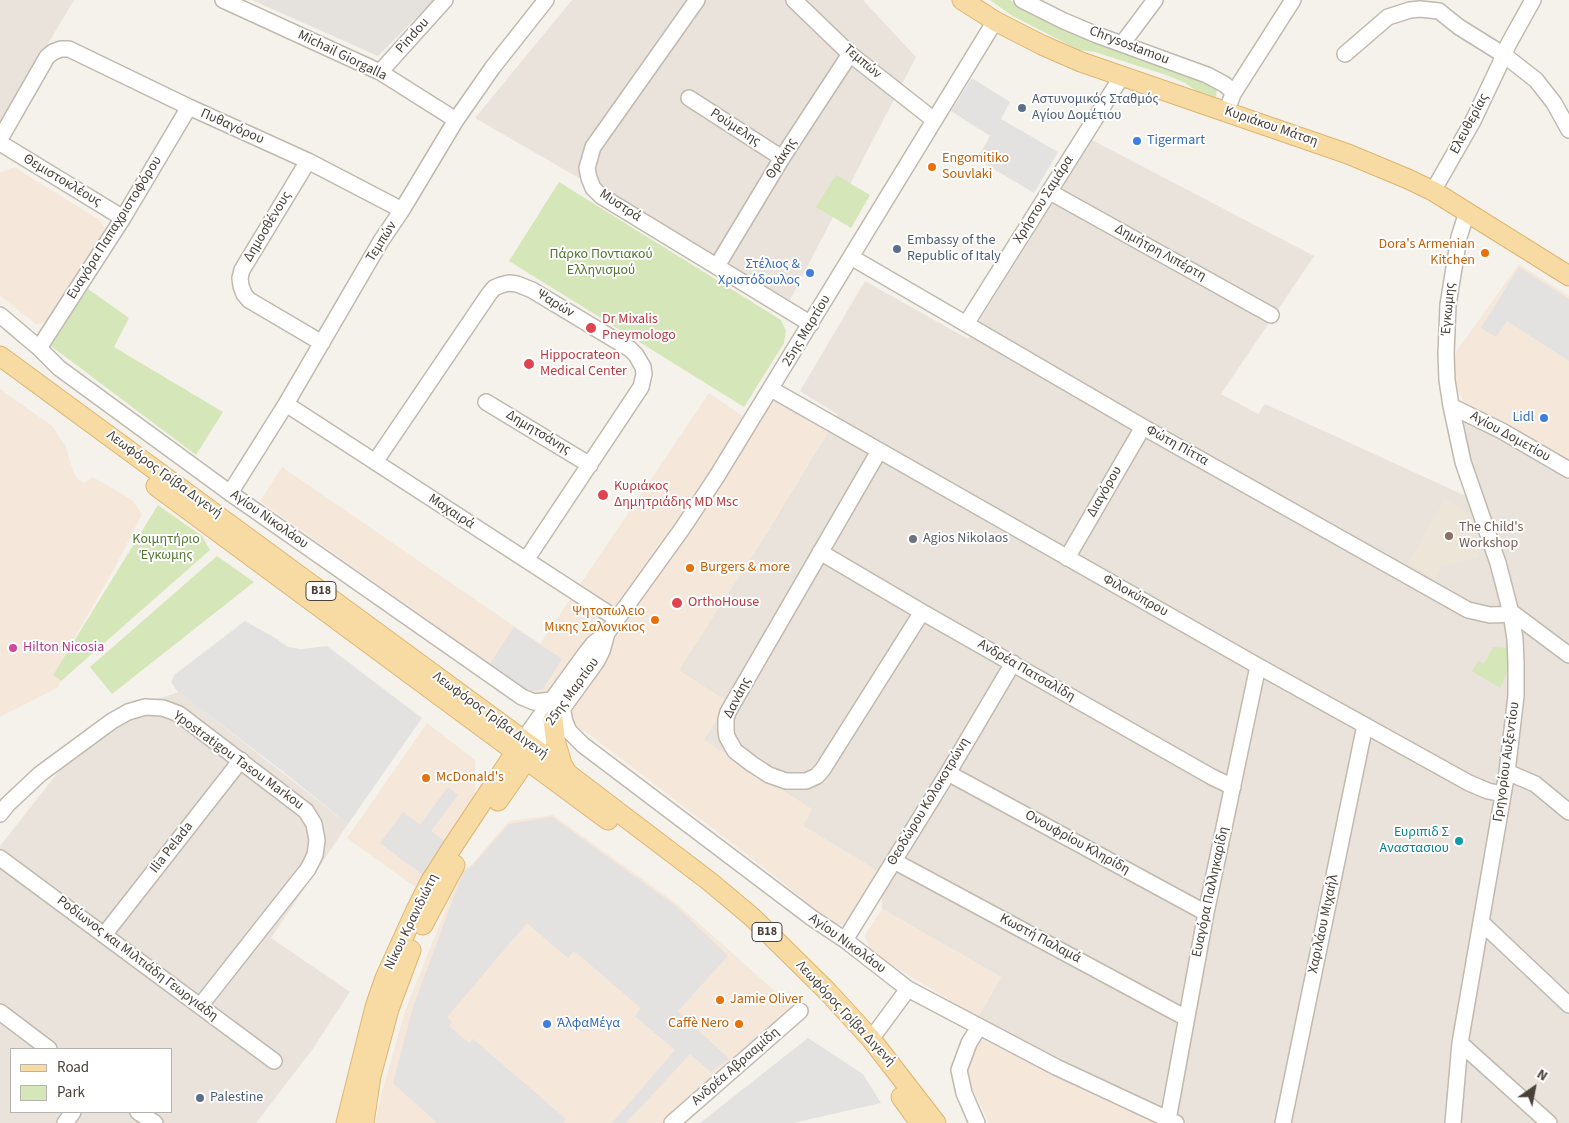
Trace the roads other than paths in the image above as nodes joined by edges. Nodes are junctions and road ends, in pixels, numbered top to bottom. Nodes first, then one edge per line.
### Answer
1 (223, 0) edge
2 (445, 0) edge
3 (546, 0) edge
4 (697, 0) edge
5 (794, 0) edge
6 (962, 0) edge
7 (1022, 0) edge
8 (1155, 0) edge
9 (1293, 0) edge
10 (1533, 0) edge
11 (1439, 5) edge
12 (995, 21) junction
13 (1122, 44) junction
14 (850, 54) junction
15 (1345, 54) dead end
16 (1504, 55) junction
17 (380, 72) junction
18 (1122, 76) junction
19 (1233, 94) junction
20 (689, 98) dead end
21 (189, 107) junction
22 (1227, 112) junction
23 (456, 120) junction
24 (934, 120) junction
25 (1569, 130) edge
26 (0, 141) edge
27 (782, 158) junction
28 (308, 160) junction
29 (1050, 192) junction
30 (1433, 192) junction
31 (402, 210) junction
32 (1467, 212) junction
33 (123, 218) junction
34 (851, 257) junction
35 (717, 266) junction
36 (1569, 276) edge
37 (0, 315) edge
38 (1271, 315) dead end
39 (811, 324) junction
40 (966, 324) junction
41 (322, 344) junction
42 (39, 348) junction
43 (0, 356) edge
44 (0, 370) edge
45 (771, 389) junction
46 (486, 402) dead end
47 (286, 404) junction
48 (1451, 406) junction
49 (1143, 427) junction
50 (880, 451) junction
51 (375, 462) junction
52 (590, 465) junction
53 (1569, 470) edge
54 (230, 493) junction
55 (820, 552) junction
56 (1068, 558) junction
57 (526, 560) junction
58 (922, 612) junction
59 (1510, 613) junction
60 (617, 619) junction
61 (1569, 655) edge
62 (1013, 663) junction
63 (1258, 666) junction
64 (556, 709) junction
65 (1365, 725) junction
66 (525, 750) junction
67 (241, 760) junction
68 (1508, 772) junction
69 (567, 773) junction
70 (948, 773) junction
71 (1233, 787) junction
72 (1503, 794) junction
73 (1569, 812) edge
74 (0, 814) edge
75 (0, 858) edge
76 (894, 861) junction
77 (1206, 913) junction
78 (1482, 923) junction
79 (104, 935) junction
80 (845, 940) junction
81 (908, 989) junction
82 (1569, 1005) edge
83 (200, 1006) junction
84 (800, 1011) dead end
85 (0, 1012) edge
86 (1186, 1018) junction
87 (979, 1027) junction
88 (871, 1039) junction
89 (1460, 1043) junction
90 (48, 1048) edge
91 (274, 1061) dead end
92 (73, 1113) edge
93 (1172, 1121) edge
94 (65, 1123) edge
95 (346, 1123) edge
96 (364, 1123) edge
97 (672, 1123) edge
98 (920, 1123) edge
99 (936, 1123) edge
100 (977, 1123) edge
101 (1283, 1123) edge
102 (1453, 1123) edge
103 (1549, 1123) edge

1 - 17 street, Michail Giorgalla
2 - 17 street, Pindou
3 - 23 street, Τεμπών
4 - 35 street, Μυστρά
5 - 14 street, Τεμπών
6 - 12 main road, Κυριάκου Μάτση
7 - 13 street, Chrysostamou
8 - 13 street
9 - 19 street
10 - 16 street, Ελευθερίας
11 - 15 street
11 - 16 street
12 - 18 main road, Κυριάκου Μάτση
12 - 24 street, 25ης Μαρτίου
13 - 19 street, Chrysostamou
14 - 24 street, Τεμπών
14 - 27 street, Θράκης
16 - 25 street
16 - 30 street, Ελευθερίας
17 - 23 street, Michail Giorgalla
18 - 22 main road, Κυριάκου Μάτση
18 - 29 street, Χρήστου Σαμάρα
19 - 22 street
20 - 27 street, Ρούμελης
21 - 26 street, Πυθαγόρου
21 - 28 street, Πυθαγόρου
21 - 33 street, Ευαγόρα Παπαχριστοφόρου
22 - 30 main road, Κυριάκου Μάτση
23 - 31 street, Τεμπών
24 - 34 street, 25ης Μαρτίου
26 - 33 street, Θεμιστοκλέους
27 - 35 street, Θράκης
28 - 31 street, Πυθαγόρου
28 - 41 street, Δημοσθένους
29 - 38 street, Δημήτρη Λιπέρτη
29 - 40 street, Χρήστου Σαμάρα
30 - 32 main road, Κυριάκου Μάτση
31 - 41 street, Τεμπών
32 - 36 main road, Κυριάκου Μάτση
32 - 48 street, Έγκωμης
33 - 42 street, Ευαγόρα Παπαχριστοφόρου
34 - 39 street, 25ης Μαρτίου
34 - 40 street, Φώτη Πίττα
35 - 39 street, Μυστρά
37 - 42 street, Αγίου Νικολάου
39 - 45 street, 25ης Μαρτίου
40 - 49 street, Φώτη Πίττα
41 - 47 street, Τεμπών
42 - 54 street, Αγίου Νικολάου
43 - 66 main road, Λεωφόρος Γρίβα Διγενή / B18
44 - 66 main road, Λεωφόρος Γρίβα Διγενή / B18
45 - 50 street, Φιλοκύπρου
45 - 60 street, 25ης Μαρτίου
46 - 52 street, Δημητσάνης
47 - 51 street, Μαχαιρά
47 - 54 street, Τεμπών
48 - 53 street, Αγίου Δομετίου
48 - 59 street, Γρηγορίου Αυξεντίου
49 - 56 street, Διαγόρου
49 - 59 street, Φώτη Πίττα
50 - 55 street, Δανάης
50 - 56 street, Φιλοκύπρου
51 - 52 street, Ψαρών
51 - 57 street, Μαχαιρά
52 - 57 street, Ψαρών
54 - 64 street, Αγίου Νικολάου
55 - 58 street, Ανδρέα Πατσαλίδη
55 - 58 street, Δανάης
56 - 63 street, Φιλοκύπρου
57 - 60 street, Μαχαιρά
58 - 62 street, Ανδρέα Πατσαλίδη
59 - 61 street
59 - 68 street, Γρηγορίου Αυξεντίου
60 - 64 street, 25ης Μαρτίου
62 - 70 street, Θεοδώρου Κολοκοτρώνη
62 - 71 street, Ανδρέα Πατσαλίδη
63 - 65 street, Φιλοκύπρου
63 - 71 street, Ευαγόρα Παλληκαρίδη
64 - 66 street, 25ης Μαρτίου
64 - 69 main road
64 - 80 street, Αγίου Νικολάου
65 - 72 street, Φιλοκύπρου
65 - 101 street, Χαριλάου Μιχαήλ
66 - 69 main road, Λεωφόρος Γρίβα Διγενή / B18
66 - 95 main road, Νίκου Κρανιδιώτη
66 - 96 main road, Νίκου Κρανιδιώτη
66 - 98 main road, Λεωφόρος Γρίβα Διγενή / B18
67 - 74 street, Ypostratigou Tasou Markou
67 - 79 street, Ilia Pelada
67 - 83 street, Ypostratigou Tasou Markou
68 - 72 street, Γρηγορίου Αυξεντίου
68 - 73 street
69 - 88 main road, Λεωφόρος Γρίβα Διγενή / B18
70 - 76 street, Θεοδώρου Κολοκοτρώνη
70 - 77 street, Ονουφρίου Κληρίδη
71 - 77 street, Ευαγόρα Παλληκαρίδη
72 - 78 street, Γρηγορίου Αυξεντίου
75 - 79 street, Ροδίωνος και Μιλτιάδη Γεωργιάδη
76 - 80 street, Θεοδώρου Κολοκοτρώνη
76 - 86 street, Κωστή Παλαμά
77 - 86 street, Ευαγόρα Παλληκαρίδη
78 - 82 street
78 - 89 street, Γρηγορίου Αυξεντίου
79 - 83 street, Ροδίωνος και Μιλτιάδη Γεωργιάδη
80 - 81 street, Αγίου Νικολάου
81 - 87 street, Αγίου Νικολάου
81 - 88 street
83 - 91 street, Ροδίωνος και Μιλτιάδη Γεωργιάδη
84 - 97 street, Ανδρέα Αβρααμίδη
85 - 90 street
86 - 93 street, Ευαγόρα Παλληκαρίδη
87 - 93 street, Αγίου Νικολάου
87 - 100 street
88 - 99 main road, Λεωφόρος Γρίβα Διγενή / B18
89 - 102 street, Γρηγορίου Αυξεντίου
89 - 103 street
92 - 94 street

